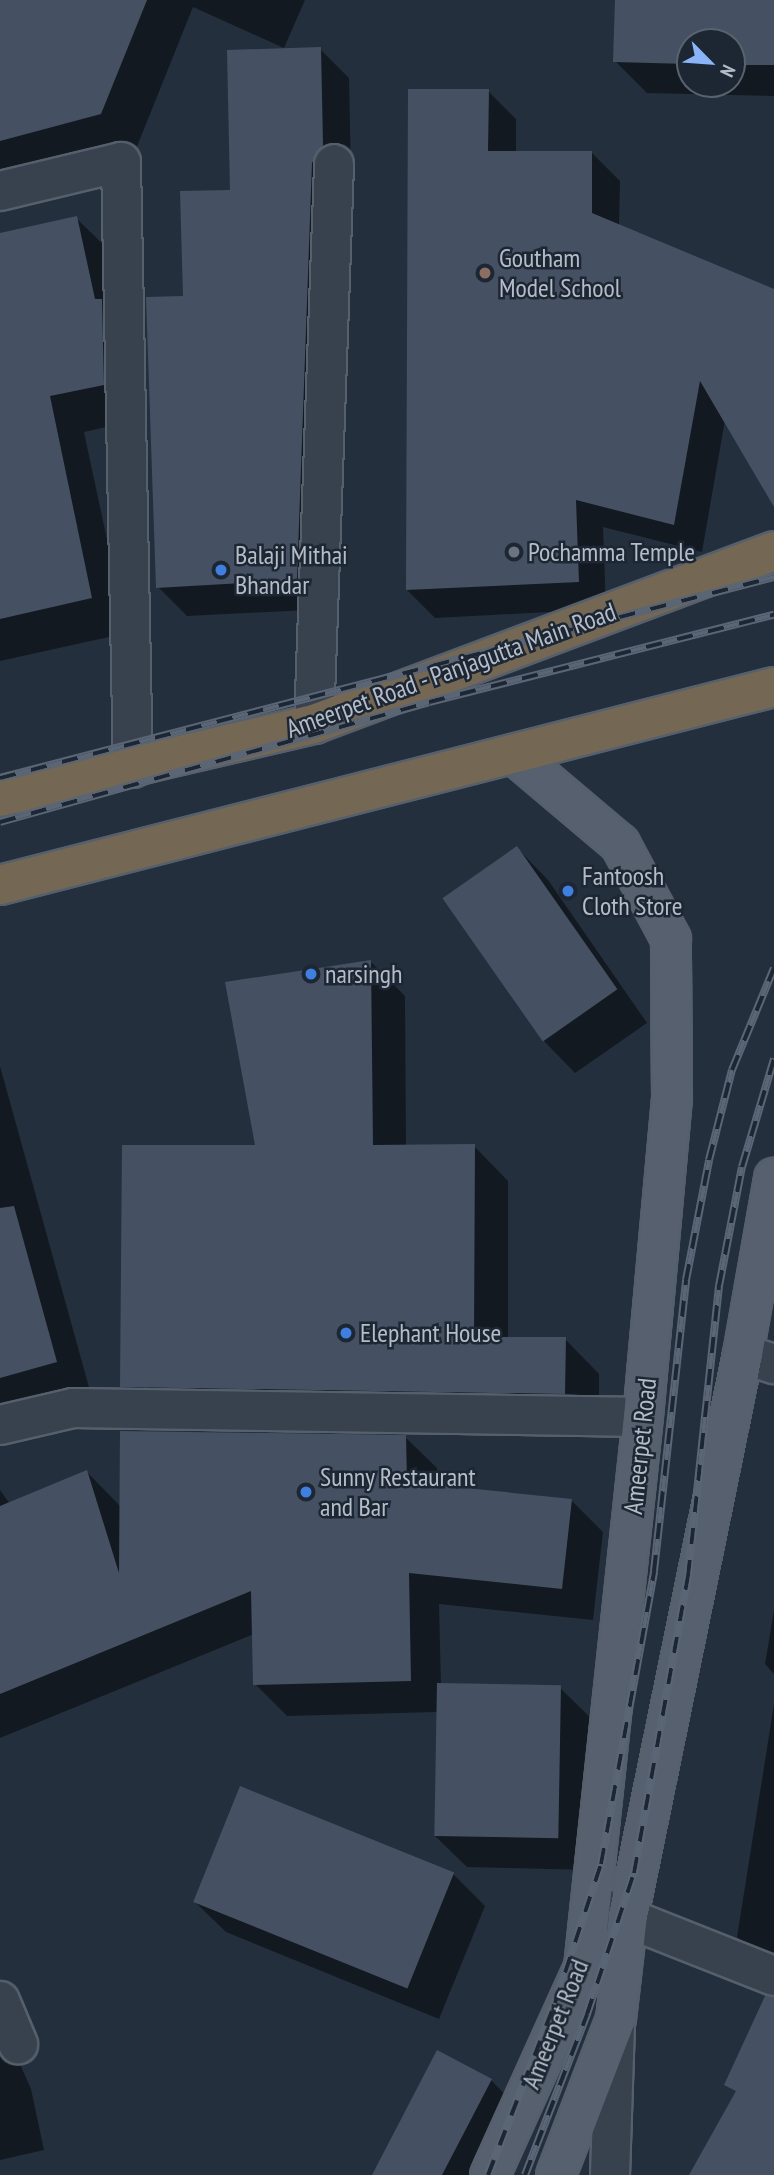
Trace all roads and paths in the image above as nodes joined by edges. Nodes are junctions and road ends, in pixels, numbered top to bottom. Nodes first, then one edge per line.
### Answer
1 (334, 164) dead end
2 (0, 191) edge
3 (774, 551) edge
4 (774, 687) edge
5 (314, 724) junction
6 (516, 756) junction
7 (132, 768) junction
8 (0, 797) edge
9 (0, 885) edge
10 (774, 1178) edge
11 (759, 1359) edge
12 (643, 1417) junction
13 (0, 1425) edge
14 (590, 1904) junction
15 (628, 1916) junction
16 (774, 1976) edge
17 (0, 2001) edge
18 (616, 2018) junction
19 (18, 2044) dead end
20 (490, 2175) edge
21 (556, 2175) edge
22 (610, 2175) edge

1 - 5 street
2 - 7 street
3 - 5 highway, Ameerpet Road - Panjagutta Main Road
4 - 6 highway
5 - 7 highway, Ameerpet Road - Panjagutta Main Road
6 - 9 highway
6 - 12 main road, Ameerpet Road
7 - 8 highway, Ameerpet Road - Panjagutta Main Road
10 - 11 main road, Ameerpet Road
11 - 15 main road, Ameerpet Road
12 - 13 street
12 - 14 main road, Ameerpet Road
14 - 15 street
14 - 20 main road, Ameerpet Road
15 - 16 street
15 - 18 main road, Ameerpet Road
17 - 19 street
18 - 21 main road, Ameerpet Road
18 - 22 street

